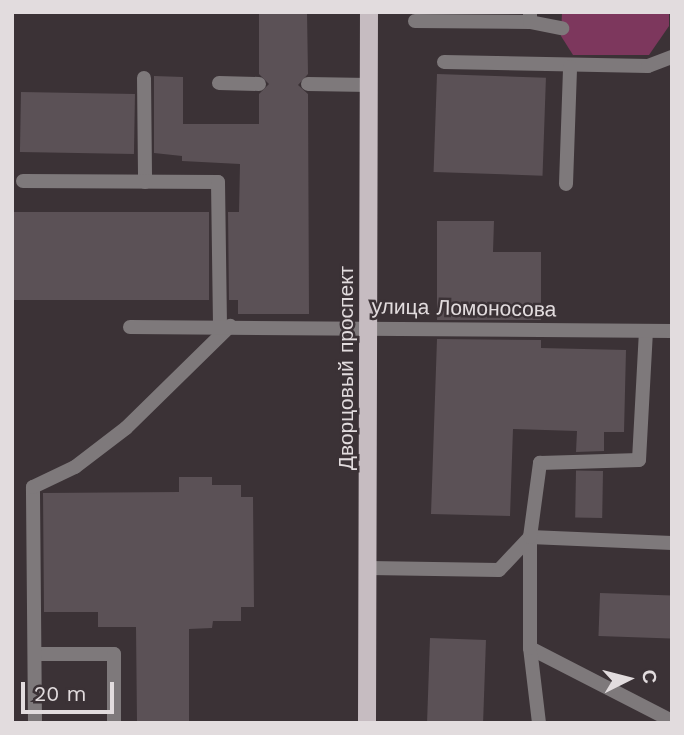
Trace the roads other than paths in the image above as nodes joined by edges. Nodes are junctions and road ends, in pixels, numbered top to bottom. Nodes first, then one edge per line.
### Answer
1 (369, 12) edge
2 (530, 17) edge
3 (415, 21) dead end
4 (562, 28) dead end
5 (672, 57) edge
6 (444, 62) dead end
7 (570, 67) junction
8 (144, 78) dead end
9 (219, 83) dead end
10 (259, 84) dead end
11 (308, 84) dead end
12 (369, 85) junction
13 (23, 181) dead end
14 (145, 182) junction
15 (566, 184) dead end
16 (225, 326) junction
17 (130, 327) dead end
18 (370, 328) junction
19 (646, 331) junction
20 (672, 331) edge
21 (530, 537) junction
22 (672, 543) edge
23 (369, 568) junction
24 (530, 648) junction
25 (35, 654) junction
26 (672, 721) edge
27 (35, 723) edge
28 (114, 723) edge
29 (366, 723) edge
30 (539, 723) edge

1 - 12 main road, Дворцовый проспект
2 - 3 street
2 - 4 street
5 - 7 street
6 - 7 street
7 - 15 street
8 - 14 street
9 - 10 street
11 - 12 street
12 - 18 main road, Дворцовый проспект
13 - 14 street
14 - 16 street
16 - 17 street, улица Ломоносова
16 - 18 street, улица Ломоносова
16 - 25 street
18 - 19 street, улица Ломоносова
18 - 23 main road, Дворцовый проспект
19 - 20 street, улица Ломоносова
19 - 21 street
21 - 22 street
21 - 23 street
21 - 24 street
23 - 29 main road, Дворцовый проспект
24 - 26 street
24 - 30 street
25 - 27 street
25 - 28 street

